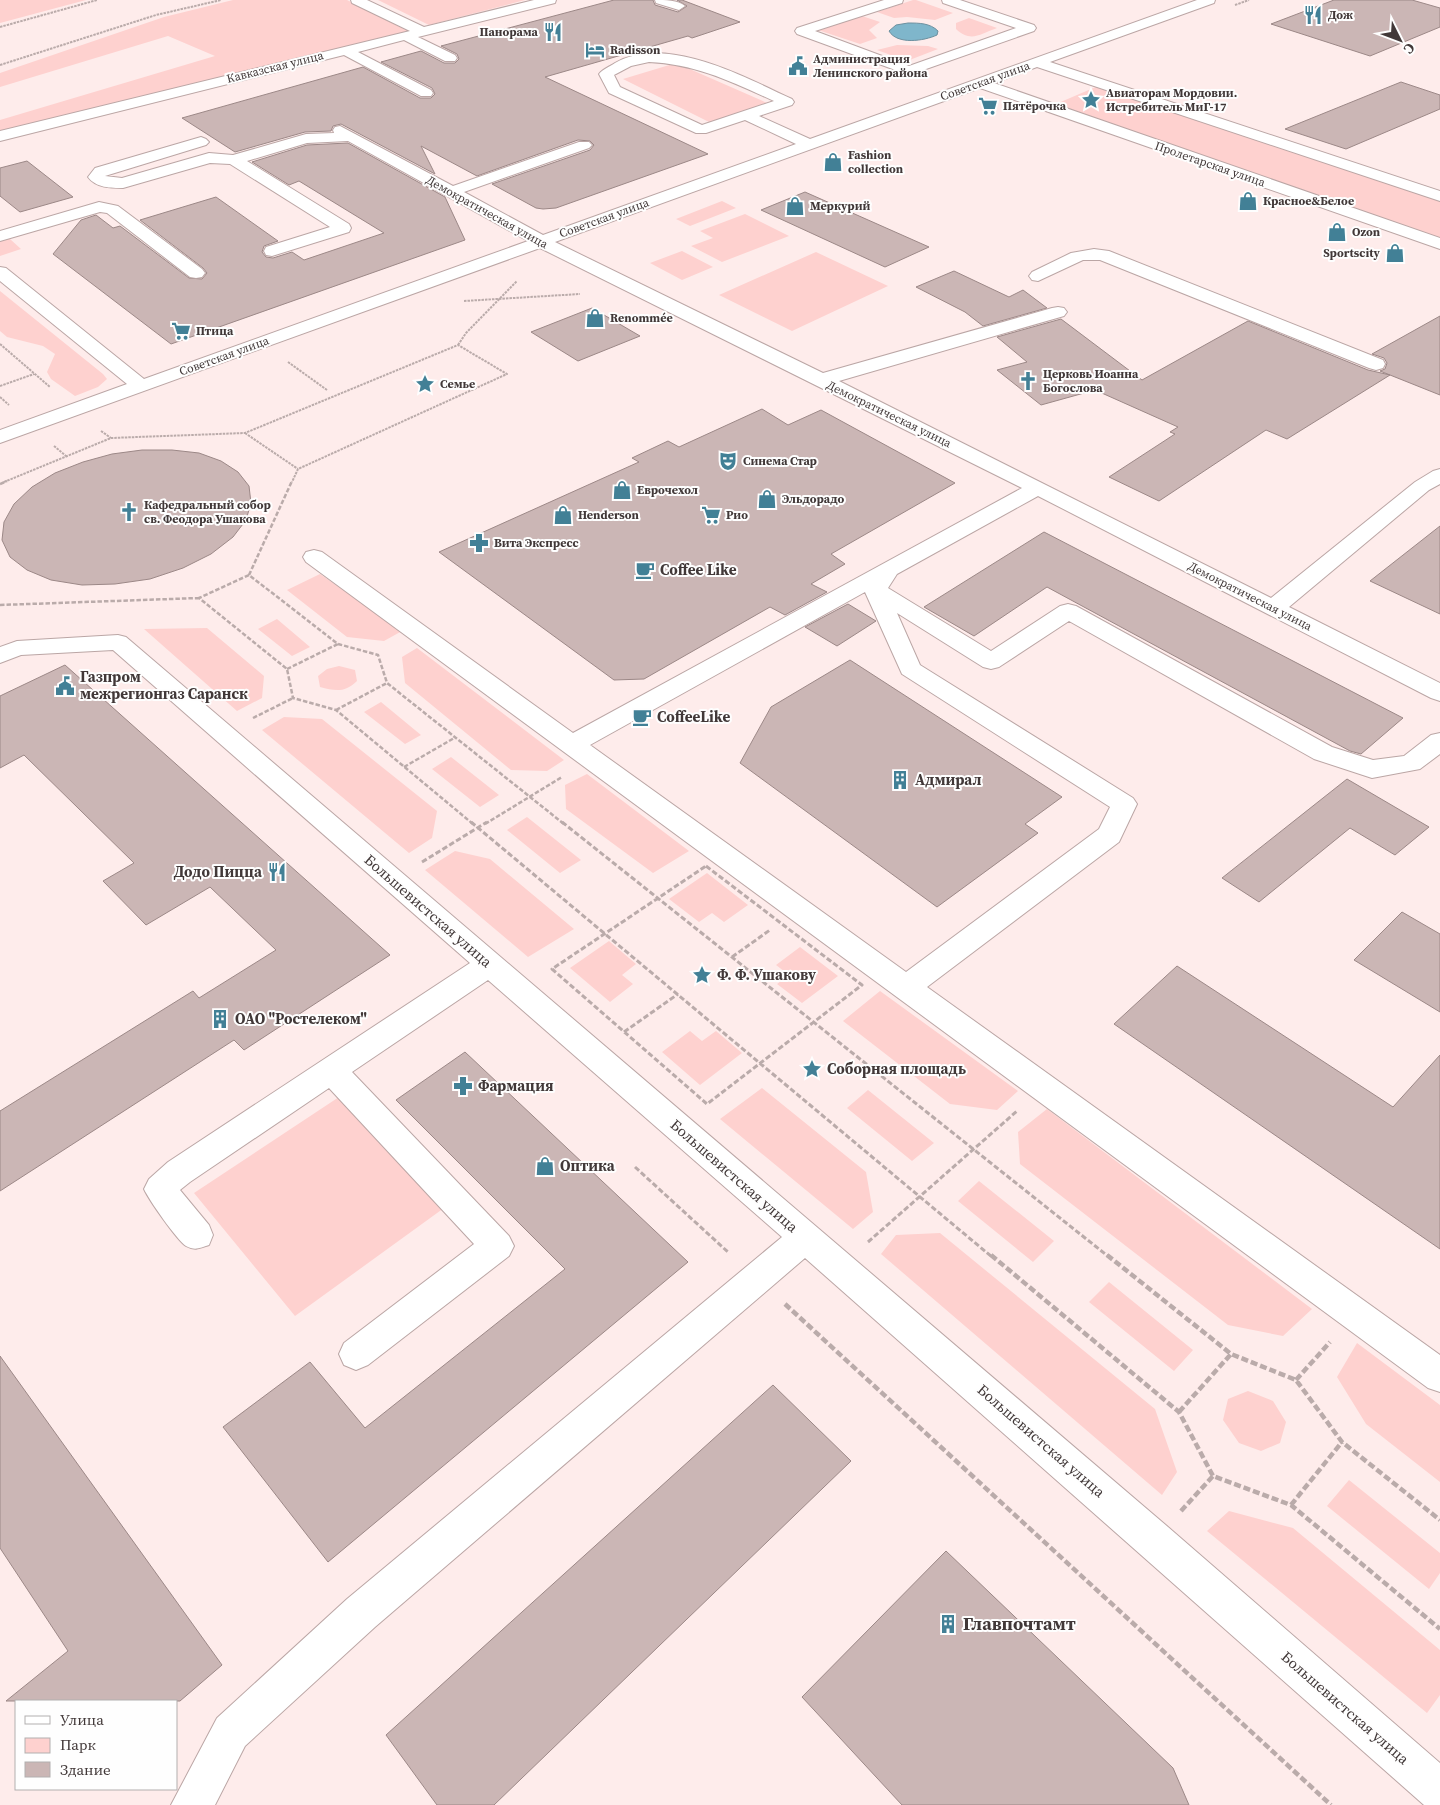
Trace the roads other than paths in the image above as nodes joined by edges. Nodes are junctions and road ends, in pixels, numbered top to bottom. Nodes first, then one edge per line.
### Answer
1 (357, 0) edge
2 (550, 0) edge
3 (661, 0) edge
4 (897, 0) edge
5 (948, 0) edge
6 (1209, 0) edge
7 (679, 6) dead end
8 (465, 7) dead end
9 (482, 16) junction
10 (421, 31) junction
11 (404, 35) junction
12 (345, 50) junction
13 (960, 52) junction
14 (450, 58) dead end
15 (1036, 62) junction
16 (1012, 71) junction
17 (980, 83) junction
18 (426, 93) dead end
19 (746, 115) junction
20 (0, 136) edge
21 (201, 142) dead end
22 (809, 144) junction
23 (584, 145) dead end
24 (234, 160) junction
25 (450, 192) junction
26 (1440, 196) edge
27 (0, 236) edge
28 (539, 242) junction
29 (1440, 244) edge
30 (272, 251) dead end
31 (0, 272) edge
32 (196, 273) dead end
33 (1038, 276) dead end
34 (1058, 312) dead end
35 (1376, 364) dead end
36 (821, 380) junction
37 (141, 386) junction
38 (0, 438) edge
39 (1440, 475) edge
40 (1038, 488) junction
41 (314, 557) dead end
42 (890, 569) junction
43 (875, 590) junction
44 (1274, 608) junction
45 (0, 656) edge
46 (1440, 693) edge
47 (1440, 741) edge
48 (582, 752) junction
49 (490, 964) junction
50 (906, 987) junction
51 (331, 1070) junction
52 (197, 1235) dead end
53 (805, 1238) junction
54 (356, 1354) dead end
55 (1440, 1376) edge
56 (1436, 1787) edge
57 (192, 1805) edge

1 - 10 street
2 - 9 street, Кавказская улица
3 - 7 street
4 - 13 street
5 - 13 street
6 - 15 street, Советская улица
8 - 9 street
9 - 10 street, Кавказская улица
10 - 11 street, Кавказская улица
11 - 12 street, Кавказская улица
11 - 14 street
12 - 18 street
12 - 20 street, Кавказская улица
13 - 16 street
15 - 16 street, Советская улица
15 - 26 street
16 - 17 street, Советская улица
17 - 22 street, Советская улица
17 - 29 street, Пролетарская улица
19 - 19 street
19 - 22 street
21 - 24 street
22 - 28 street, Советская улица
23 - 25 street
24 - 25 street, Демократическая улица
24 - 30 street
25 - 28 street, Демократическая улица
27 - 32 street
28 - 36 street, Демократическая улица
28 - 37 street, Советская улица
31 - 37 street
33 - 35 street
34 - 36 street
36 - 40 street, Демократическая улица
37 - 38 street, Советская улица
39 - 44 street
40 - 42 street
40 - 44 street, Демократическая улица
41 - 48 street
42 - 43 street
42 - 48 street
43 - 47 street
43 - 50 street
44 - 46 street, Демократическая улица
45 - 49 street, Большевистская улица
48 - 50 street
49 - 51 street
49 - 53 street, Большевистская улица
50 - 55 street
51 - 52 street
51 - 54 street
53 - 56 street, Большевистская улица
53 - 57 street

